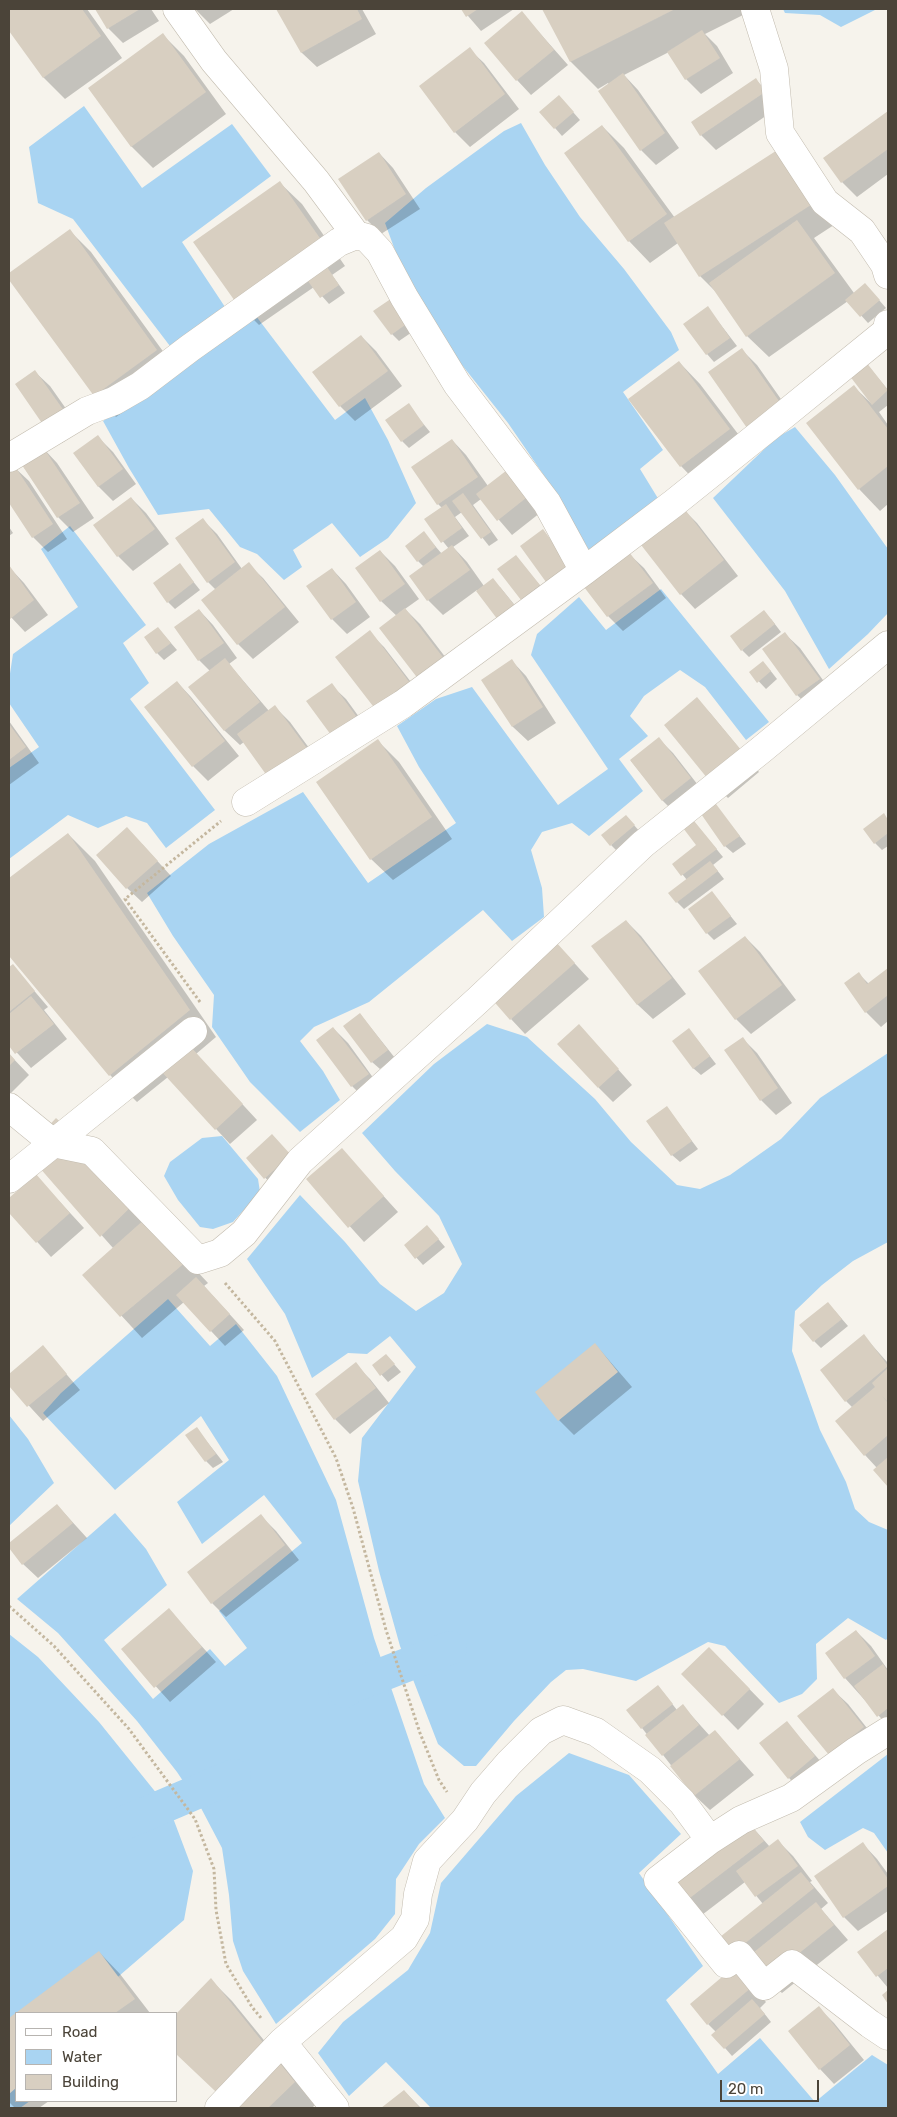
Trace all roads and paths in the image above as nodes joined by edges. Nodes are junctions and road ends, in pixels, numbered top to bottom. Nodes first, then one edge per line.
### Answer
1 (177, 9) edge
2 (755, 9) edge
3 (356, 235) junction
4 (888, 275) edge
5 (888, 329) edge
6 (9, 458) edge
7 (584, 571) junction
8 (888, 645) edge
9 (246, 802) joint
10 (193, 1031) joint
11 (9, 1107) edge
12 (53, 1143) junction
13 (9, 1179) edge
14 (198, 1260) junction
15 (9, 1606) edge
16 (888, 1731) edge
17 (465, 1820) junction
18 (710, 1840) junction
19 (888, 2036) edge
20 (282, 2042) junction
21 (219, 2108) edge
22 (335, 2108) edge

1 - 3 street
2 - 4 street
3 - 6 street
3 - 7 street
5 - 7 street
7 - 9 street
8 - 14 street
9 - 10 path
10 - 12 street
11 - 12 street
12 - 13 street
12 - 14 street
14 - 17 path
15 - 20 path
16 - 18 street
17 - 18 street
17 - 20 street
18 - 19 street
20 - 21 street
20 - 22 street

